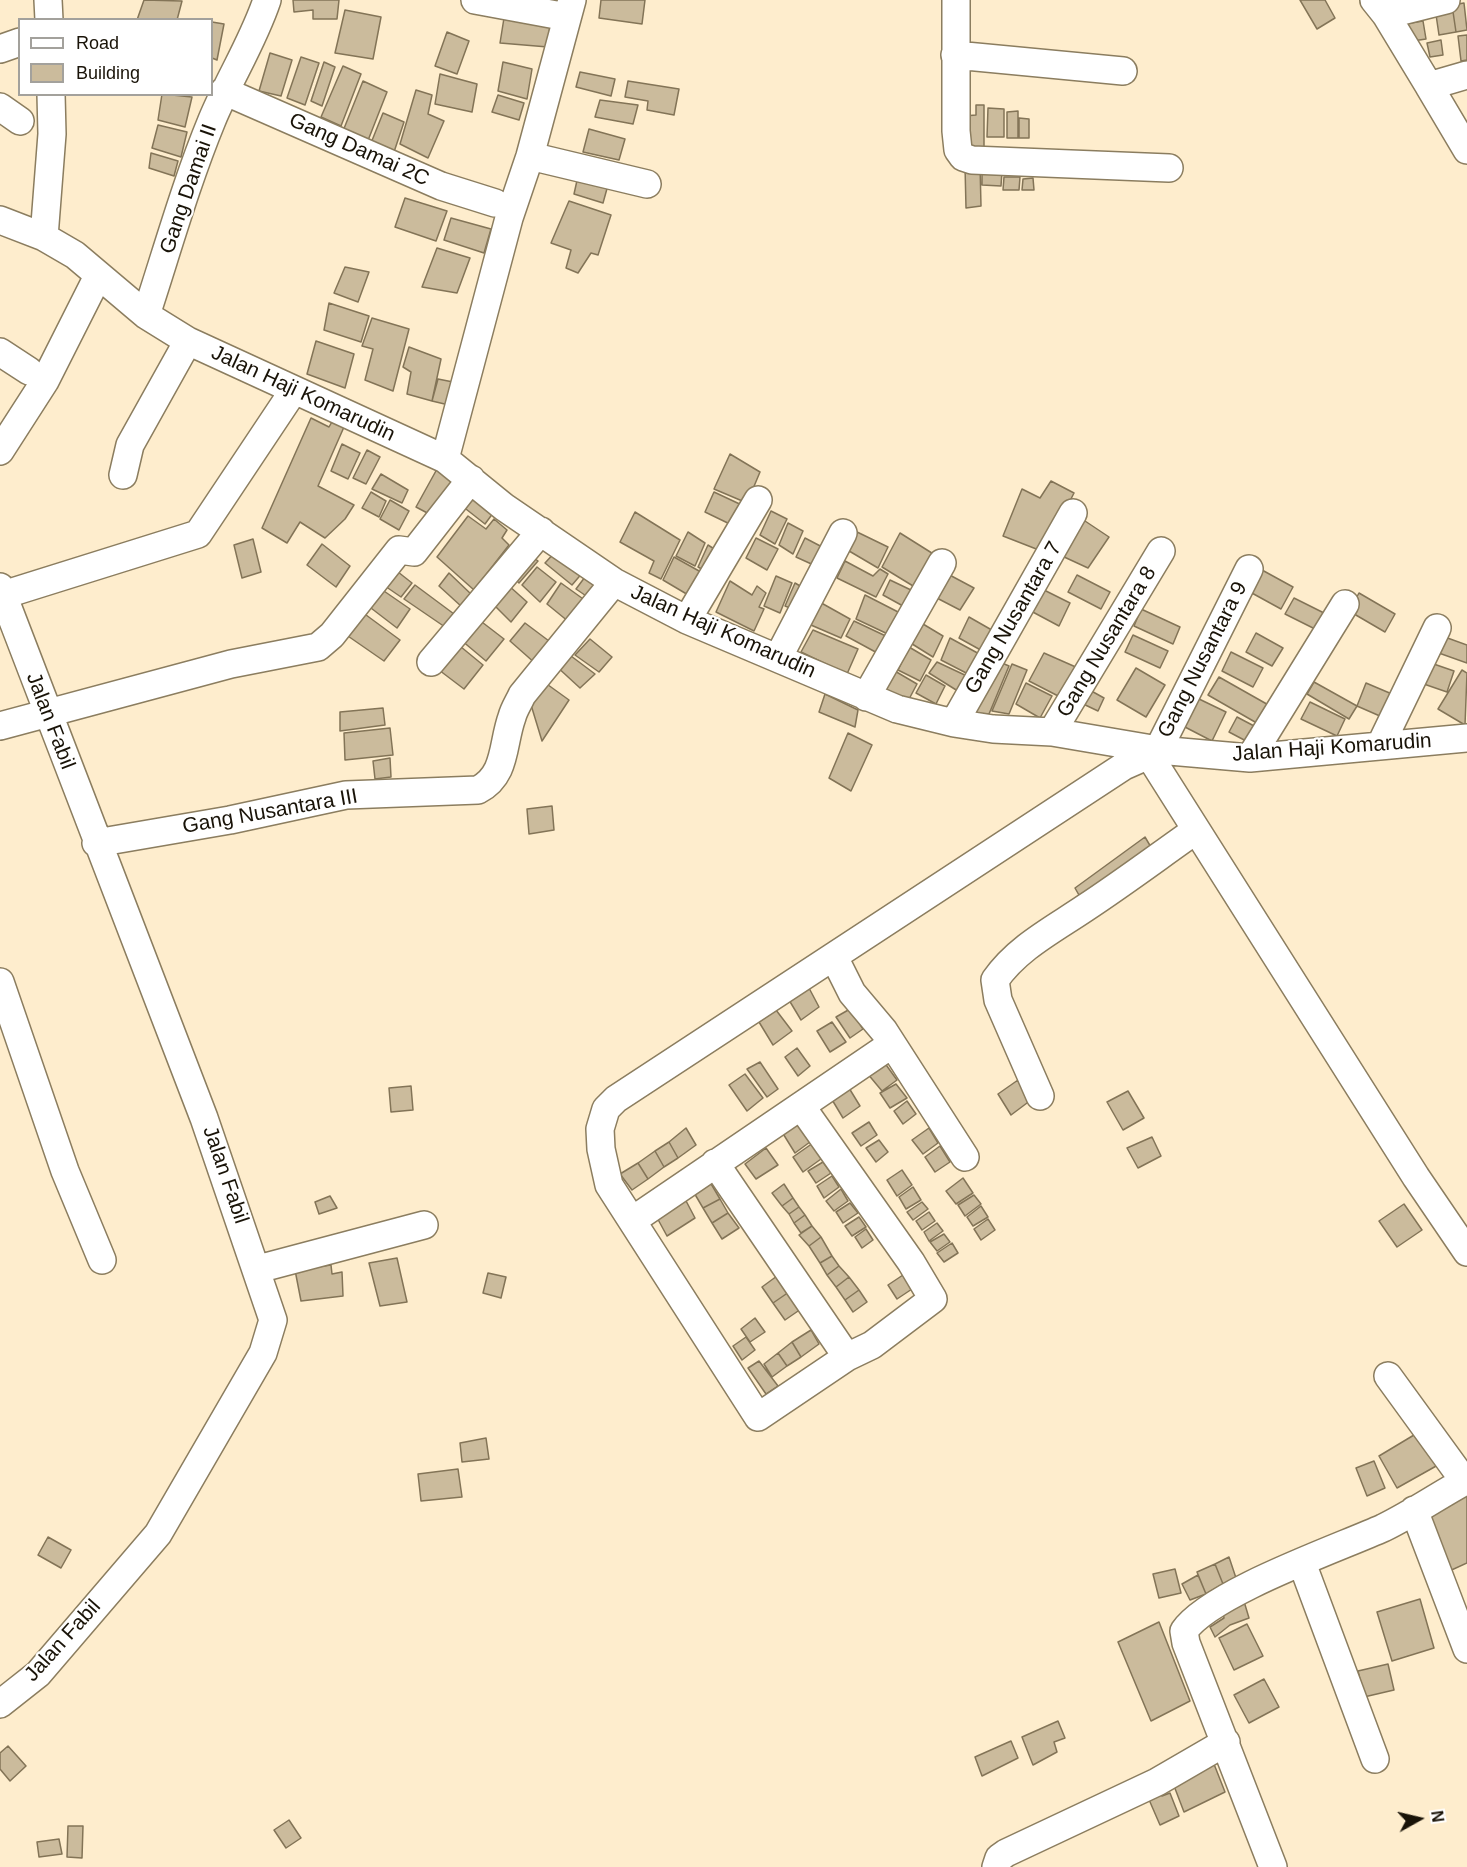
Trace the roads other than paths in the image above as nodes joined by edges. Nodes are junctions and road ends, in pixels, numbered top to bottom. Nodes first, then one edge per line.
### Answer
1 (48, 0) edge
2 (267, 0) edge
3 (476, 0) edge
4 (956, 0) edge
5 (1446, 0) edge
6 (570, 8) edge
7 (1380, 8) edge
8 (49, 18) edge
9 (18, 43) edge
10 (0, 49) edge
11 (955, 55) junction
12 (1123, 71) dead end
13 (1467, 75) edge
14 (1429, 86) junction
15 (224, 91) junction
16 (51, 96) edge
17 (1467, 150) edge
18 (531, 156) junction
19 (1169, 168) dead end
20 (647, 184) dead end
21 (495, 203) dead end
22 (3, 227) edge
23 (44, 237) junction
24 (98, 276) junction
25 (146, 315) junction
26 (188, 341) junction
27 (0, 352) edge
28 (29, 371) dead end
29 (294, 390) junction
30 (0, 451) edge
31 (445, 459) junction
32 (123, 475) dead end
33 (471, 479) junction
34 (758, 500) dead end
35 (1073, 513) dead end
36 (541, 531) junction
37 (843, 533) dead end
38 (1161, 551) dead end
39 (942, 563) dead end
40 (1249, 569) dead end
41 (614, 582) junction
42 (2, 591) edge
43 (1345, 604) dead end
44 (687, 620) junction
45 (1437, 628) dead end
46 (778, 658) junction
47 (431, 662) dead end
48 (866, 697) junction
49 (47, 715) junction
50 (954, 723) junction
51 (0, 726) edge
52 (1052, 732) junction
53 (1467, 738) edge
54 (1380, 746) junction
55 (1153, 753) junction
56 (1250, 758) junction
57 (1196, 830) junction
58 (96, 843) junction
59 (834, 957) junction
60 (0, 982) edge
61 (892, 1044) junction
62 (1041, 1096) dead end
63 (801, 1106) junction
64 (965, 1157) dead end
65 (715, 1163) junction
66 (633, 1220) junction
67 (424, 1225) dead end
68 (1467, 1252) edge
69 (102, 1260) dead end
70 (258, 1269) junction
71 (846, 1357) junction
72 (1388, 1377) dead end
73 (1466, 1481) edge
74 (1414, 1510) junction
75 (1302, 1563) junction
76 (1467, 1649) edge
77 (0, 1704) edge
78 (1226, 1742) junction
79 (1375, 1759) dead end
80 (996, 1867) edge
81 (1273, 1867) edge

1 - 8 street
2 - 15 street, Gang Damai II
3 - 6 street
4 - 11 street
5 - 7 street
6 - 18 street
7 - 14 street
9 - 10 street
11 - 12 street
11 - 19 street
13 - 14 street
14 - 17 street
15 - 21 street, Gang Damai 2C
15 - 25 street, Gang Damai II
16 - 23 street
18 - 20 street
18 - 31 street
22 - 23 street, Jalan Haji Komarudin
23 - 24 street, Jalan Haji Komarudin
24 - 25 street, Jalan Haji Komarudin
24 - 30 street
25 - 26 street, Jalan Haji Komarudin
26 - 29 street, Jalan Haji Komarudin
26 - 32 street
27 - 28 street
29 - 31 street, Jalan Haji Komarudin
29 - 42 street
31 - 33 street, Jalan Haji Komarudin
33 - 36 street, Jalan Haji Komarudin
33 - 49 street
34 - 44 street
35 - 50 street, Gang Nusantara 7
36 - 41 street, Jalan Haji Komarudin
36 - 47 street
37 - 46 street
38 - 52 street, Gang Nusantara 8
39 - 48 street
40 - 55 street, Gang Nusantara 9
41 - 44 street, Jalan Haji Komarudin
41 - 58 street, Gang Nusantara III
42 - 49 street, Jalan Fabil
43 - 56 street
44 - 46 street, Jalan Haji Komarudin
45 - 54 street
46 - 48 street, Jalan Haji Komarudin
48 - 50 street, Jalan Haji Komarudin
49 - 51 street
49 - 58 street, Jalan Fabil
50 - 52 street, Jalan Haji Komarudin
52 - 55 street, Jalan Haji Komarudin
53 - 54 street, Jalan Haji Komarudin
54 - 56 street, Jalan Haji Komarudin
55 - 56 street, Jalan Haji Komarudin
55 - 57 street
55 - 59 street
57 - 62 street
57 - 68 street
58 - 70 street, Jalan Fabil
59 - 61 street
59 - 66 street
60 - 69 street
61 - 63 street
61 - 64 street
63 - 65 street
63 - 71 street
65 - 66 street
65 - 71 street
66 - 71 street
67 - 70 street
70 - 77 street, Jalan Fabil
72 - 73 street
73 - 74 street
74 - 75 street
74 - 76 street
75 - 78 street
75 - 79 street
78 - 80 street
78 - 81 street

